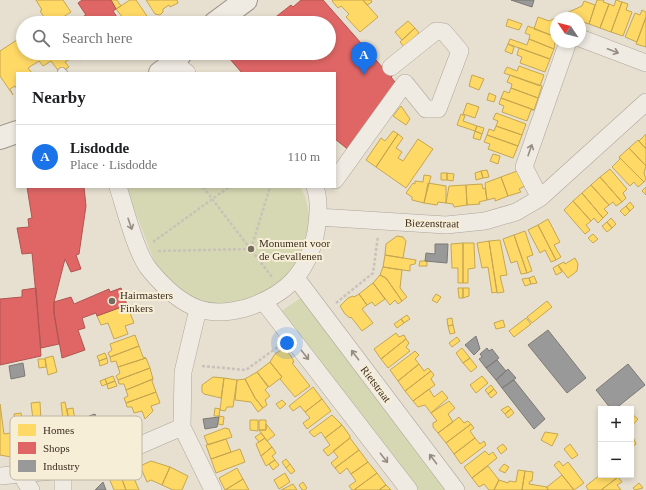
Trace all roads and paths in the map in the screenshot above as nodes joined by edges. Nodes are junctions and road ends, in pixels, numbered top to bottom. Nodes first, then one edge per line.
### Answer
1 (243, 1) edge
2 (224, 16) edge
3 (586, 40) edge
4 (566, 48) edge
5 (646, 63) edge
6 (391, 67) dead end
7 (646, 102) edge
8 (16, 132) edge
9 (0, 138) edge
10 (336, 179) edge
11 (118, 188) edge
12 (204, 188) edge
13 (228, 188) edge
14 (270, 188) edge
15 (320, 189) edge
16 (540, 198) junction
17 (213, 199) junction
18 (318, 217) junction
19 (380, 221) junction
20 (251, 249) junction
21 (140, 252) junction
22 (296, 278) junction
23 (282, 292) junction
24 (264, 302) junction
25 (198, 309) junction
26 (323, 314) junction
27 (291, 337) junction
28 (185, 364) junction
29 (182, 427) junction
30 (142, 444) edge
31 (10, 475) edge
32 (0, 476) edge
33 (25, 480) edge
34 (31, 490) edge
35 (213, 490) edge
36 (409, 490) edge
37 (456, 490) edge

1 - 2 street
3 -> 5 street
16 -> 4 street
6 - 10 street
7 - 16 street, Biezenstraat
8 - 9 street
11 -> 21 street
12 - 17 path
13 - 17 path
14 - 20 path
15 - 18 street
16 - 19 street, Biezenstraat
17 - 20 path
17 - 21 path
18 - 19 street, Biezenstraat
18 - 22 street
19 - 26 path
20 - 21 path
20 - 23 path
21 - 25 street
22 - 23 street
22 - 26 street, Rietstraat
23 - 24 street
24 - 25 street
24 - 27 street
25 - 28 street
37 -> 26 street, Rietstraat
27 - 28 path
27 -> 36 street
28 - 29 street
29 - 30 street
29 - 35 street
31 - 32 street
33 - 34 street

